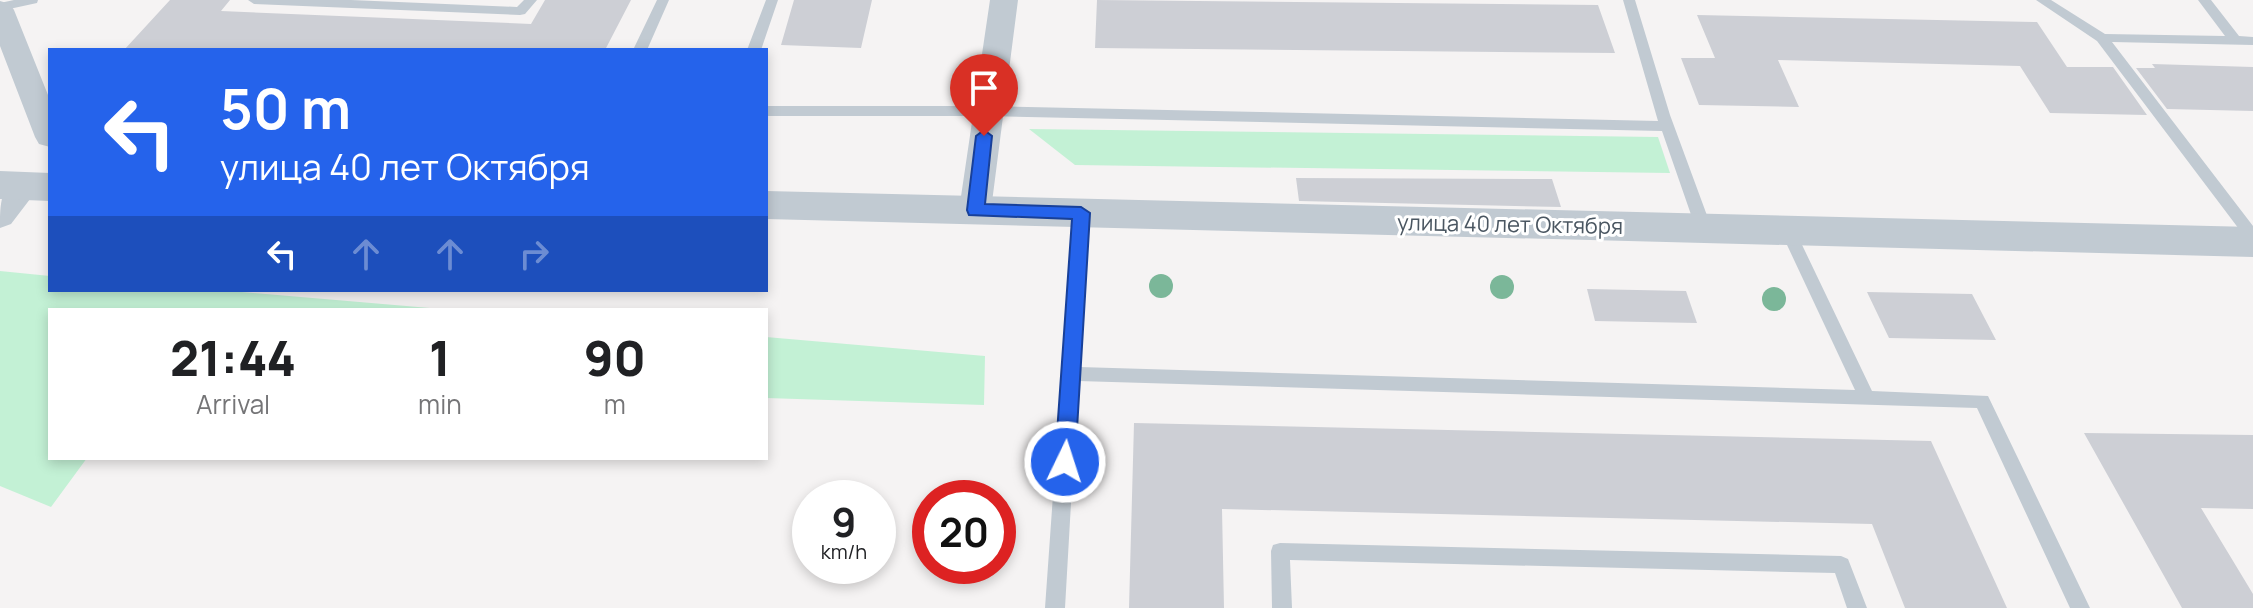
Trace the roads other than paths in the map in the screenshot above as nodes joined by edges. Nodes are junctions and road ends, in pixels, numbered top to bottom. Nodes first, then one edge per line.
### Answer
1 (32, 0) edge
2 (254, 0) edge
3 (531, 0) edge
4 (663, 0) edge
5 (772, 0) edge
6 (1004, 0) edge
7 (1629, 0) edge
8 (2042, 0) edge
9 (2204, 0) edge
10 (0, 9) edge
11 (2102, 38) junction
12 (2236, 41) junction
13 (2253, 41) edge
14 (641, 48) edge
15 (755, 48) edge
16 (768, 111) edge
17 (987, 111) junction
18 (1668, 126) junction
19 (48, 132) edge
20 (25, 186) edge
21 (768, 205) edge
22 (975, 210) junction
23 (1081, 213) junction
24 (0, 216) edge
25 (1704, 229) junction
26 (1788, 230) junction
27 (2253, 240) edge
28 (1071, 374) junction
29 (1867, 398) junction
30 (1055, 608) edge
31 (1282, 608) edge
32 (1857, 608) edge
33 (2080, 608) edge

1 - 10 lane
2 - 3 lane
4 - 14 lane
5 - 15 lane
6 - 17 street
7 - 18 lane
8 - 11 lane
9 - 12 lane
10 - 19 street
11 - 12 lane
11 - 27 lane
12 - 13 lane
16 - 17 lane
17 - 18 lane
17 - 22 street
18 - 25 lane
20 - 24 street
21 - 22 street, улица 40 лет Октября
22 - 23 street, улица 40 лет Октября
23 - 25 street, улица 40 лет Октября
23 - 28 lane
25 - 26 street, улица 40 лет Октября
26 - 27 street, улица 40 лет Октября
26 - 29 lane
28 - 29 lane
28 - 30 lane
29 - 33 lane
31 - 32 lane

